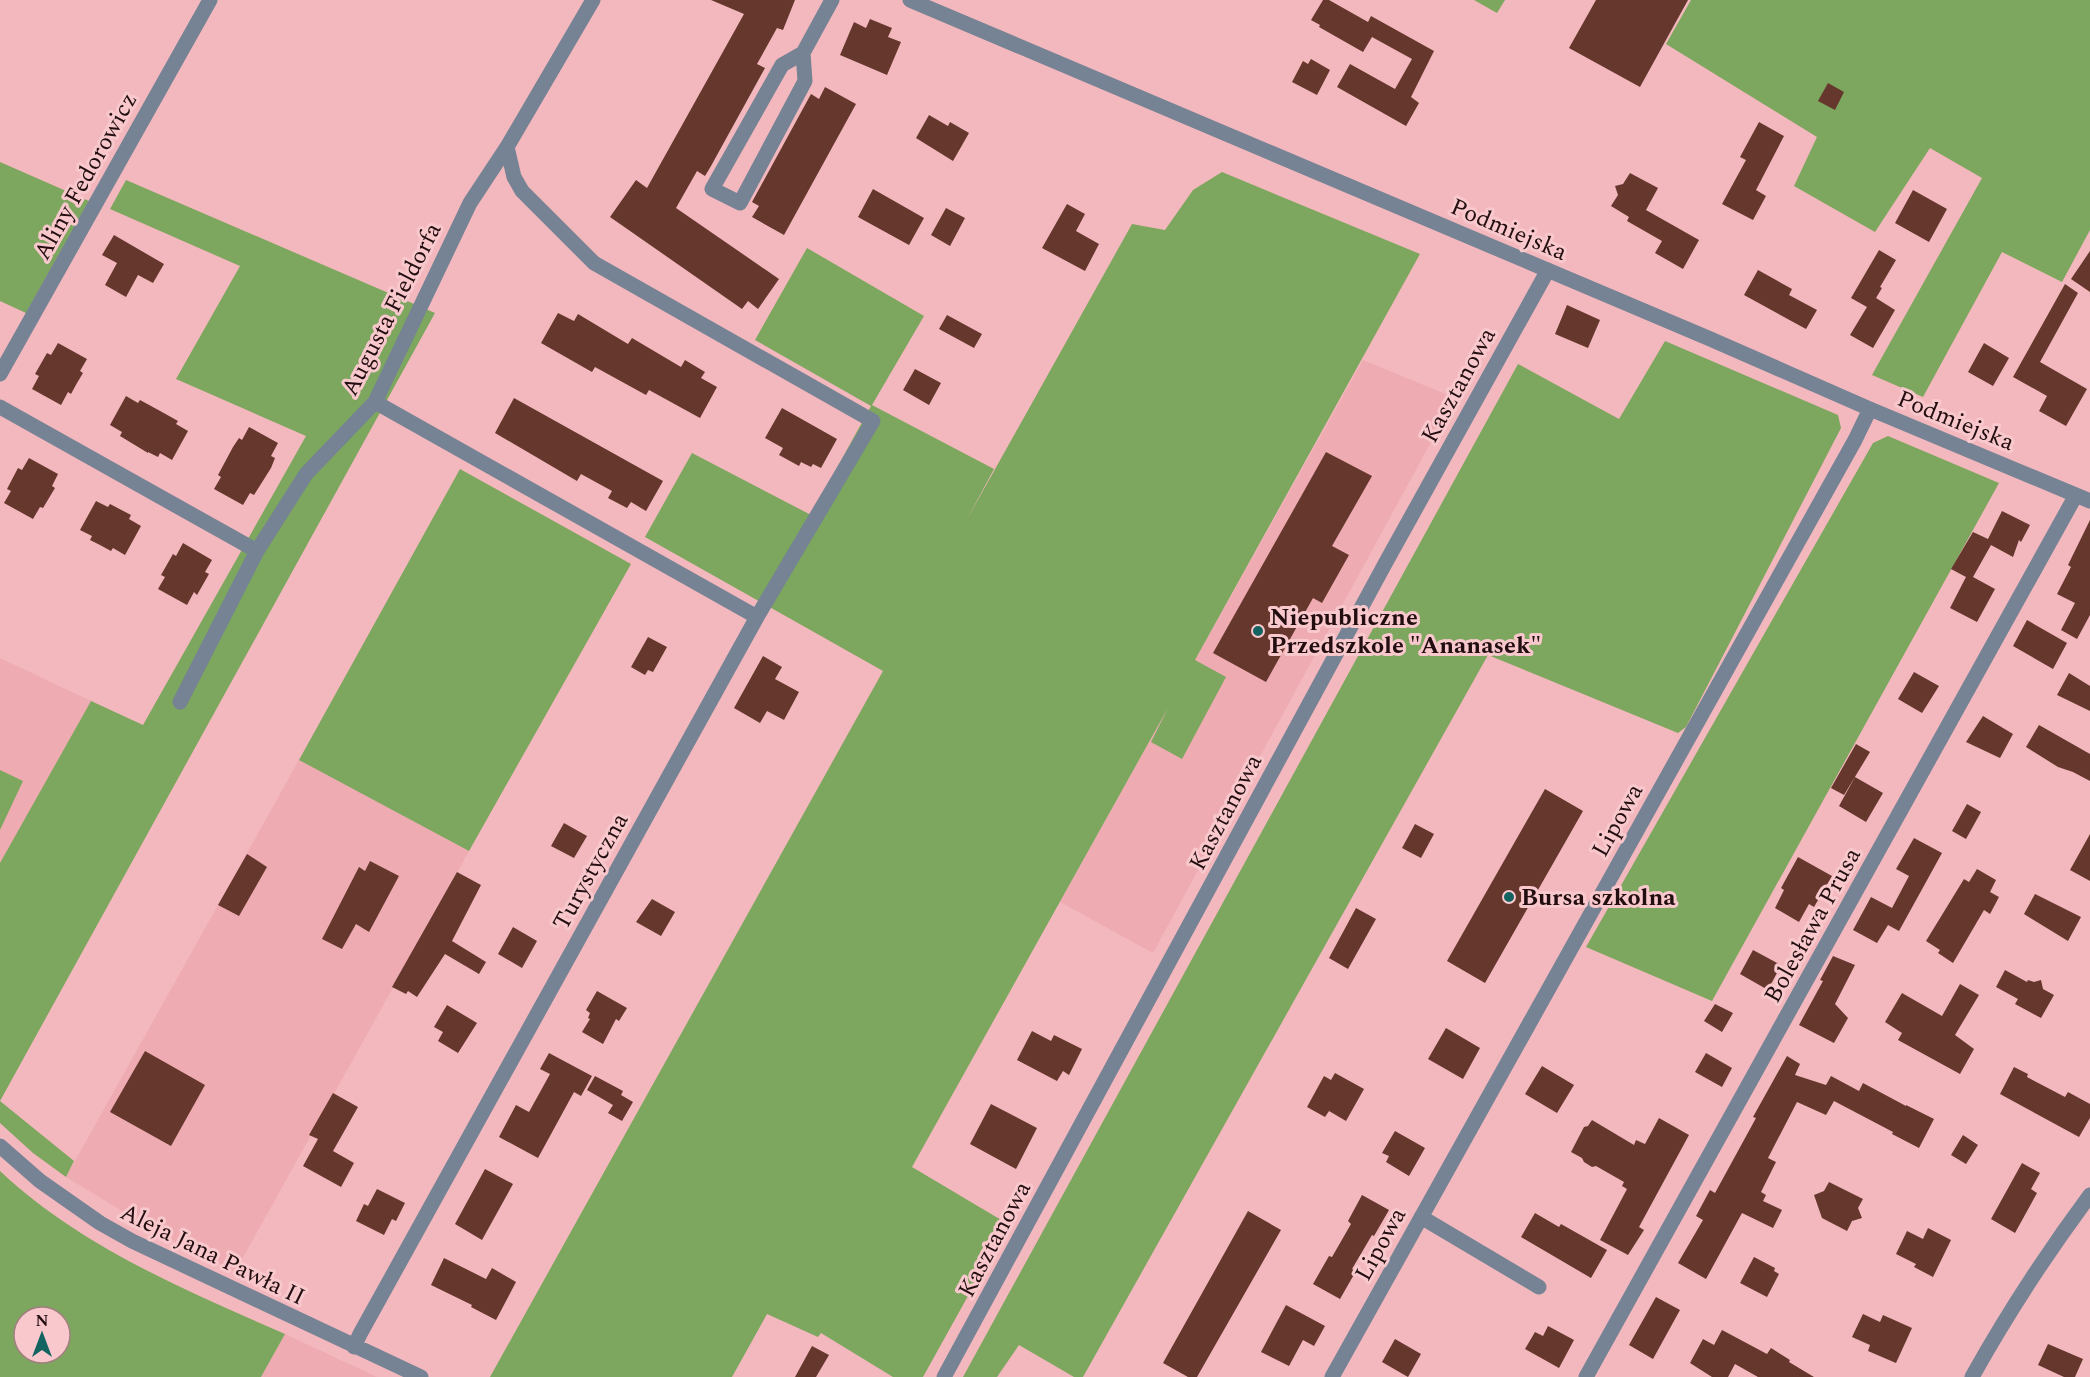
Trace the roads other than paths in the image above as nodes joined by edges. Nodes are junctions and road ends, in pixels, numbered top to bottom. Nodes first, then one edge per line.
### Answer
1 (210, 0) edge
2 (593, 0) edge
3 (832, 0) edge
4 (910, 0) edge
5 (803, 53) junction
6 (507, 147) junction
7 (1548, 270) junction
8 (0, 374) edge
9 (375, 402) junction
10 (0, 407) edge
11 (1870, 409) junction
12 (2083, 498) edge
13 (257, 551) junction
14 (757, 617) junction
15 (180, 702) dead end
16 (0, 1146) edge
17 (2090, 1195) edge
18 (1421, 1216) junction
19 (1539, 1287) dead end
20 (354, 1347) junction
21 (420, 1377) edge
22 (945, 1377) edge
23 (1332, 1377) edge
24 (1586, 1377) edge
25 (1972, 1377) edge

1 - 8 street, Aliny Fedorowicz
2 - 6 street, Augusta Fieldorfa
3 - 5 street
4 - 7 street, Podmiejska
5 - 5 street
6 - 9 street, Augusta Fieldorfa
6 - 14 street, Turystyczna
7 - 11 street, Podmiejska
7 - 22 street, Kasztanowa
9 - 13 street, Augusta Fieldorfa
9 - 14 street
10 - 13 street
11 - 12 street, Podmiejska
11 - 18 street, Lipowa
12 - 24 street, Bolesława Prusa
13 - 15 street, Augusta Fieldorfa
14 - 20 street, Turystyczna
16 - 20 street, Aleja Jana Pawła II
17 - 25 street
18 - 19 street
18 - 23 street, Lipowa
20 - 21 street, Aleja Jana Pawła II

